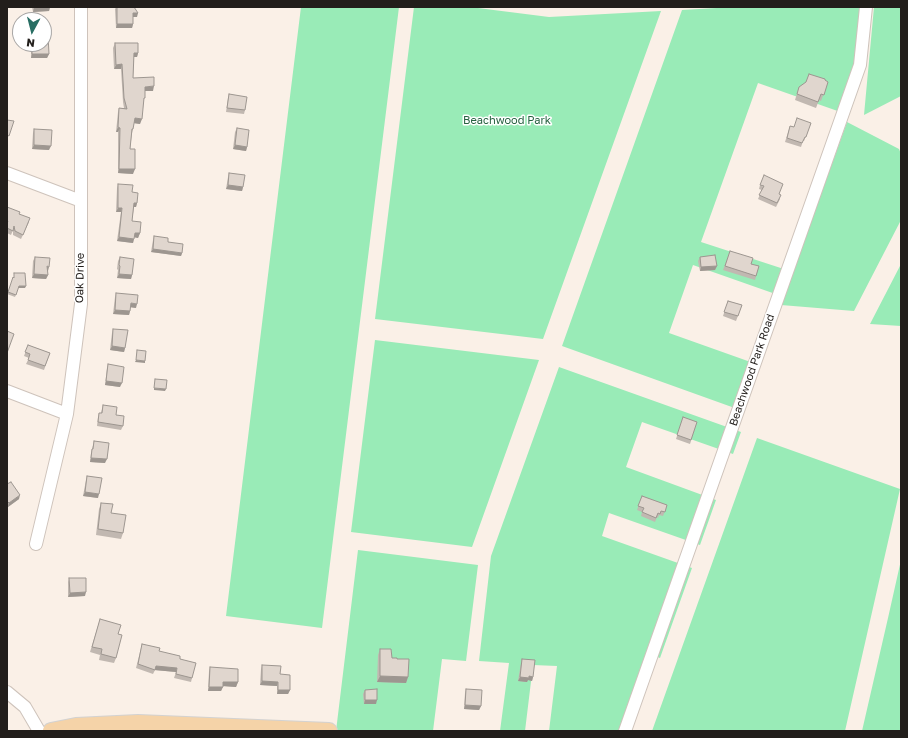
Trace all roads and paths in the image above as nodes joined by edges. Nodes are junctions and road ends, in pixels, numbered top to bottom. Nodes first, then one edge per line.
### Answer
1 (81, 7) edge
2 (866, 7) edge
3 (7, 173) edge
4 (81, 201) junction
5 (7, 391) edge
6 (67, 414) junction
7 (36, 544) dead end
8 (7, 692) edge
9 (39, 731) edge
10 (51, 731) edge
11 (329, 731) edge
12 (626, 731) edge

1 - 4 street, Oak Drive
2 - 12 street, Beachwood Park Road
3 - 4 street
4 - 6 street, Oak Drive
5 - 6 street
6 - 7 street, Oak Drive
8 - 9 street
10 - 11 main road

